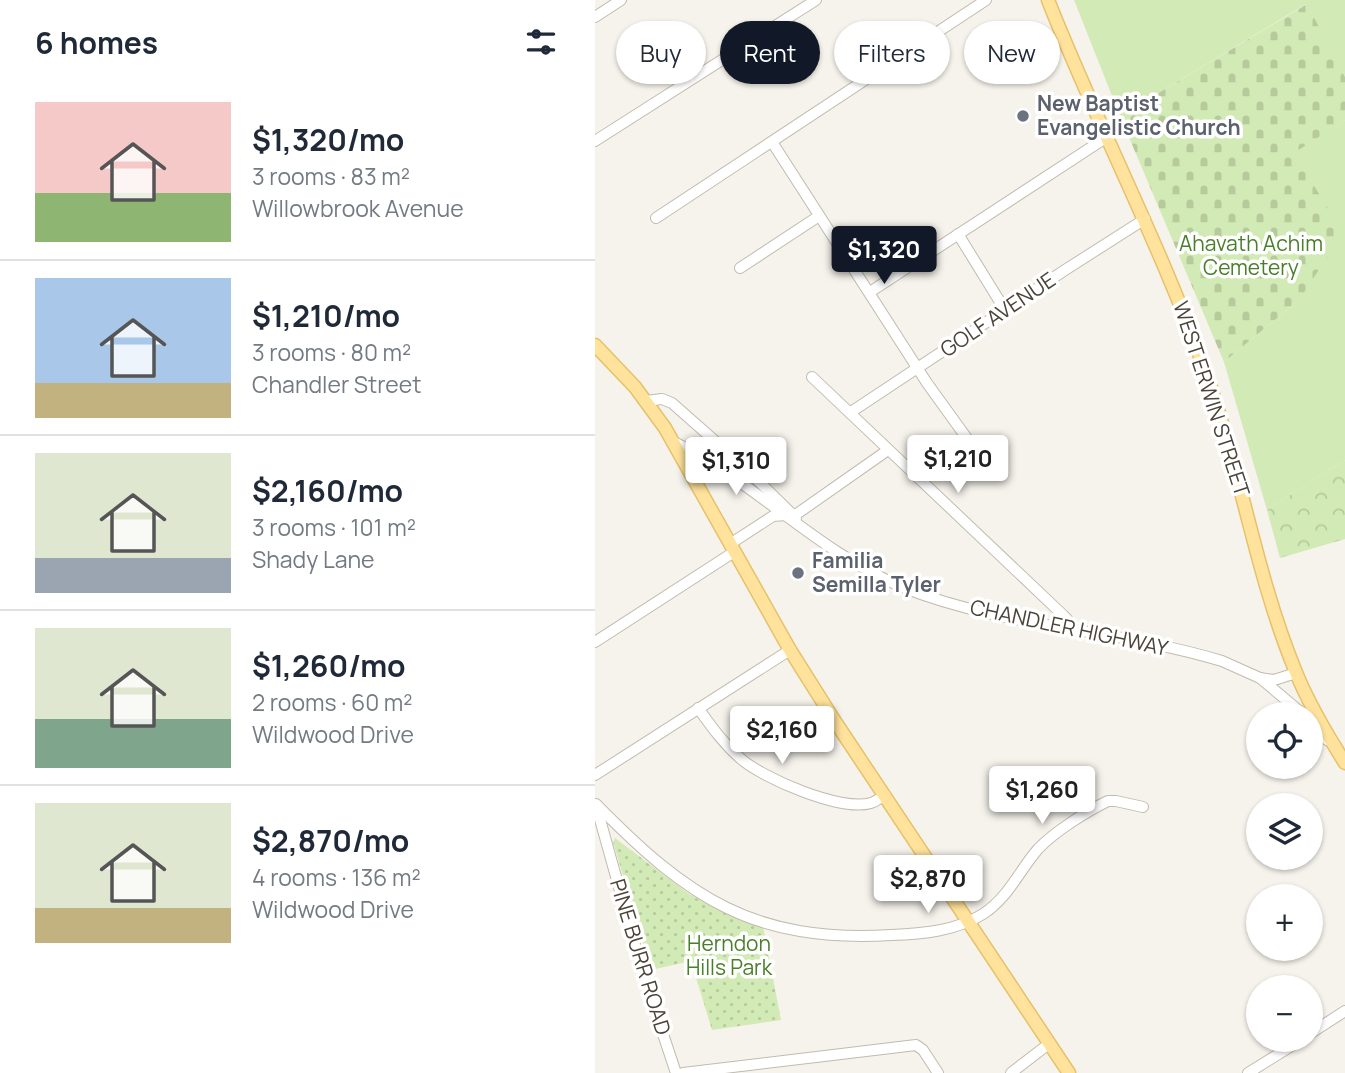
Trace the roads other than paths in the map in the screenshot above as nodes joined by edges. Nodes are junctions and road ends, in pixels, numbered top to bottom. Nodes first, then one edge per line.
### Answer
1 (621, 0) edge
2 (986, 0) edge
3 (1048, 0) edge
4 (809, 2) edge
5 (595, 17) edge
6 (1107, 137) junction
7 (595, 141) edge
8 (772, 142) junction
9 (819, 216) junction
10 (656, 218) dead end
11 (1145, 219) junction
12 (958, 234) junction
13 (740, 268) dead end
14 (870, 292) junction
15 (1005, 310) junction
16 (595, 345) edge
17 (918, 369) junction
18 (812, 377) dead end
19 (646, 401) junction
20 (851, 412) junction
21 (674, 442) junction
22 (971, 444) dead end
23 (888, 450) junction
24 (788, 516) junction
25 (732, 548) junction
26 (1067, 628) junction
27 (595, 642) edge
28 (790, 650) junction
29 (1296, 673) junction
30 (1260, 678) junction
31 (1289, 702) edge
32 (698, 708) junction
33 (1323, 736) edge
34 (1342, 758) edge
35 (595, 775) edge
36 (885, 795) junction
37 (596, 802) edge
38 (1143, 807) dead end
39 (969, 922) junction
40 (1345, 1011) edge
41 (1323, 1025) edge
42 (1050, 1044) junction
43 (1282, 1052) edge
44 (774, 1062) junction
45 (676, 1073) edge
46 (683, 1073) edge
47 (778, 1073) edge
48 (938, 1073) edge
49 (1011, 1073) edge
50 (1069, 1073) edge
51 (1248, 1073) edge

1 - 5 street
2 - 8 street
3 - 6 main road, WEST ERWIN STREET
4 - 7 street
6 - 11 main road, WEST ERWIN STREET
6 - 12 street
8 - 9 street
8 - 10 street
9 - 13 street
9 - 14 street
11 - 15 street, GOLF AVENUE
11 - 29 main road, WEST ERWIN STREET
12 - 14 street
12 - 15 street
14 - 17 street
15 - 17 street, GOLF AVENUE
16 - 19 main road
17 - 20 street, GOLF AVENUE
17 - 22 street
18 - 20 street
19 - 21 main road
19 - 24 street, CHANDLER HIGHWAY
20 - 23 street
21 - 24 street, CHANDLER HIGHWAY
21 - 25 main road
23 - 24 street
23 - 26 street
24 - 25 street
24 - 26 street, CHANDLER HIGHWAY
25 - 27 street
25 - 28 main road
26 - 30 street, CHANDLER HIGHWAY
28 - 32 street
28 - 36 main road
29 - 30 street
29 - 34 main road, WEST ERWIN STREET
30 - 31 street, CHANDLER HIGHWAY
32 - 35 street
32 - 36 street
33 - 34 street
36 - 39 main road
37 - 39 street
37 - 45 street, PINE BURR ROAD
38 - 39 street
39 - 42 main road
40 - 41 street
42 - 49 street
42 - 50 main road
43 - 51 street
44 - 46 street
44 - 47 street
44 - 48 street

